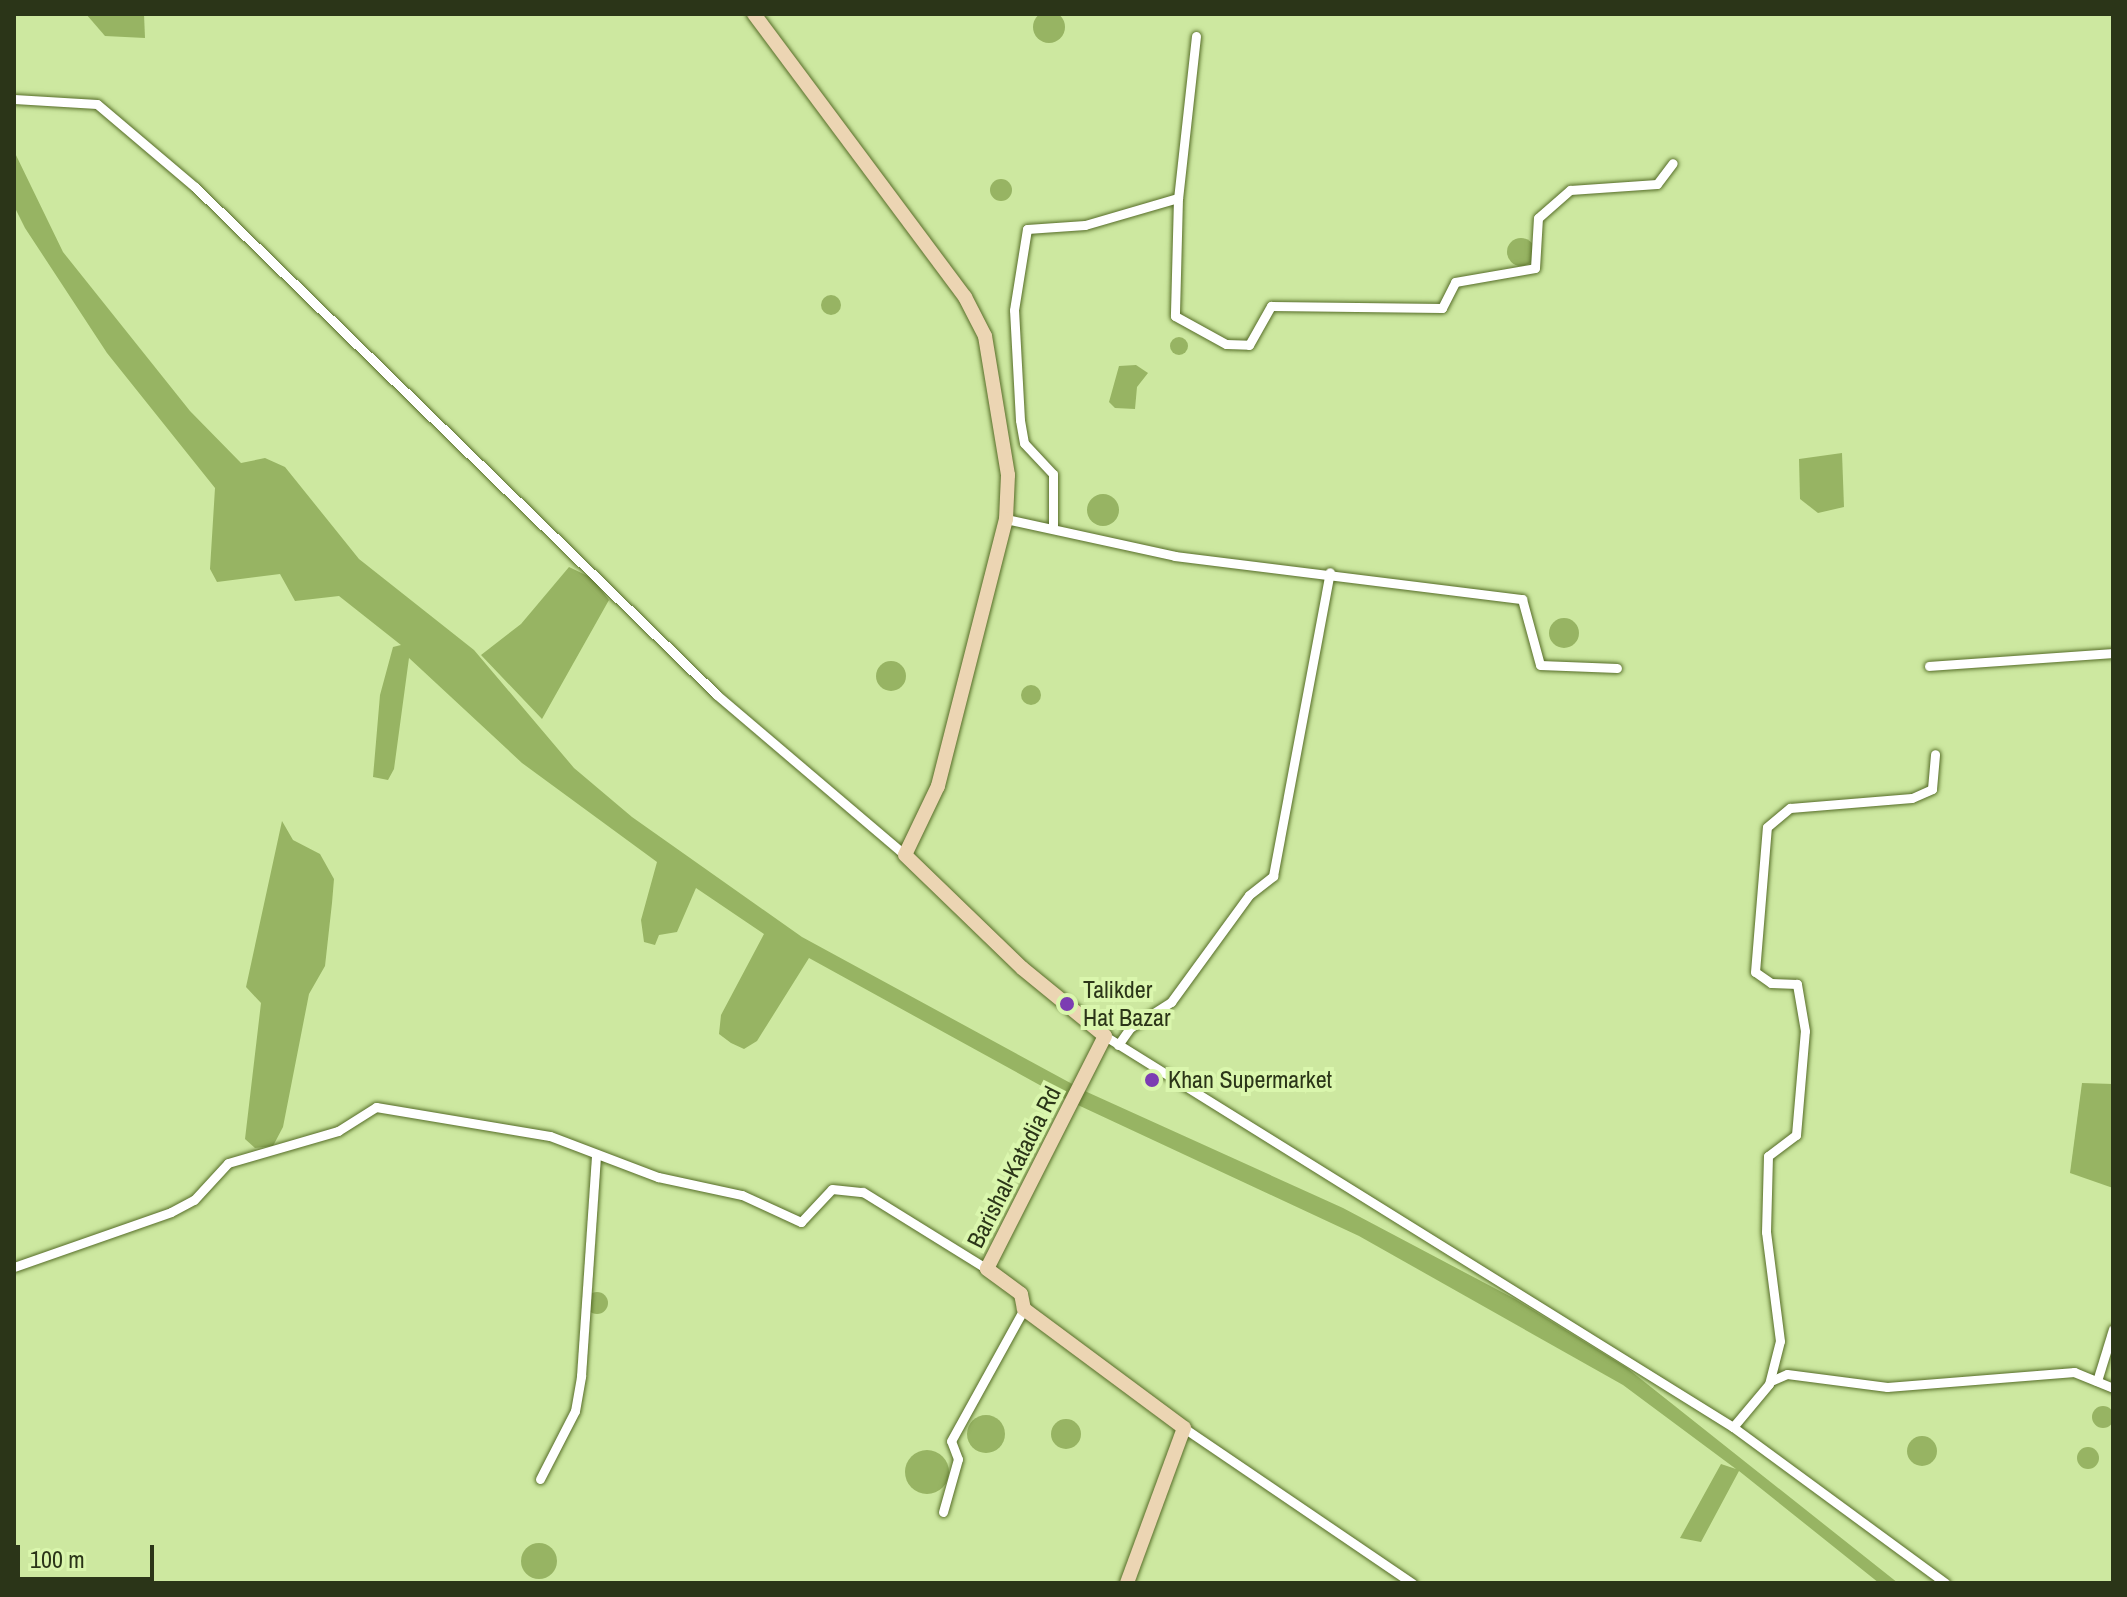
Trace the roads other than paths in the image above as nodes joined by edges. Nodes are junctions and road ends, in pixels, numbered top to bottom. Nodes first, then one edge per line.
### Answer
1 (754, 14) edge
2 (1196, 36) dead end
3 (14, 99) edge
4 (1673, 163) dead end
5 (1178, 198) junction
6 (1006, 519) junction
7 (1053, 528) junction
8 (1330, 572) junction
9 (2113, 653) edge
10 (1929, 666) dead end
11 (1617, 668) dead end
12 (1935, 754) dead end
13 (905, 855) junction
14 (1105, 1036) junction
15 (1118, 1045) junction
16 (596, 1155) junction
17 (14, 1267) edge
18 (987, 1269) junction
19 (1024, 1309) junction
20 (2113, 1329) edge
21 (2097, 1381) junction
22 (1769, 1384) junction
23 (2113, 1388) edge
24 (1733, 1427) junction
25 (1184, 1428) junction
26 (540, 1479) dead end
27 (943, 1512) dead end
28 (1127, 1583) edge
29 (1412, 1583) edge
30 (1945, 1583) edge

1 - 6 main road
2 - 5 street
3 - 13 street
4 - 5 street
5 - 7 street
6 - 7 street
6 - 13 main road
7 - 8 street
8 - 11 street
8 - 15 street
9 - 10 street
12 - 22 street
13 - 14 main road
14 - 15 street
14 - 18 main road, Barishal-Katadia Rd
15 - 24 street
16 - 17 street
16 - 18 street
16 - 26 street
18 - 19 main road, Barishal-Katadia Rd
19 - 25 main road, Barishal-Katadia Rd
19 - 27 street
20 - 21 street
21 - 22 street
21 - 23 street
22 - 24 street
24 - 30 street
25 - 28 main road
25 - 29 street, Barishal-Katadia Rd

